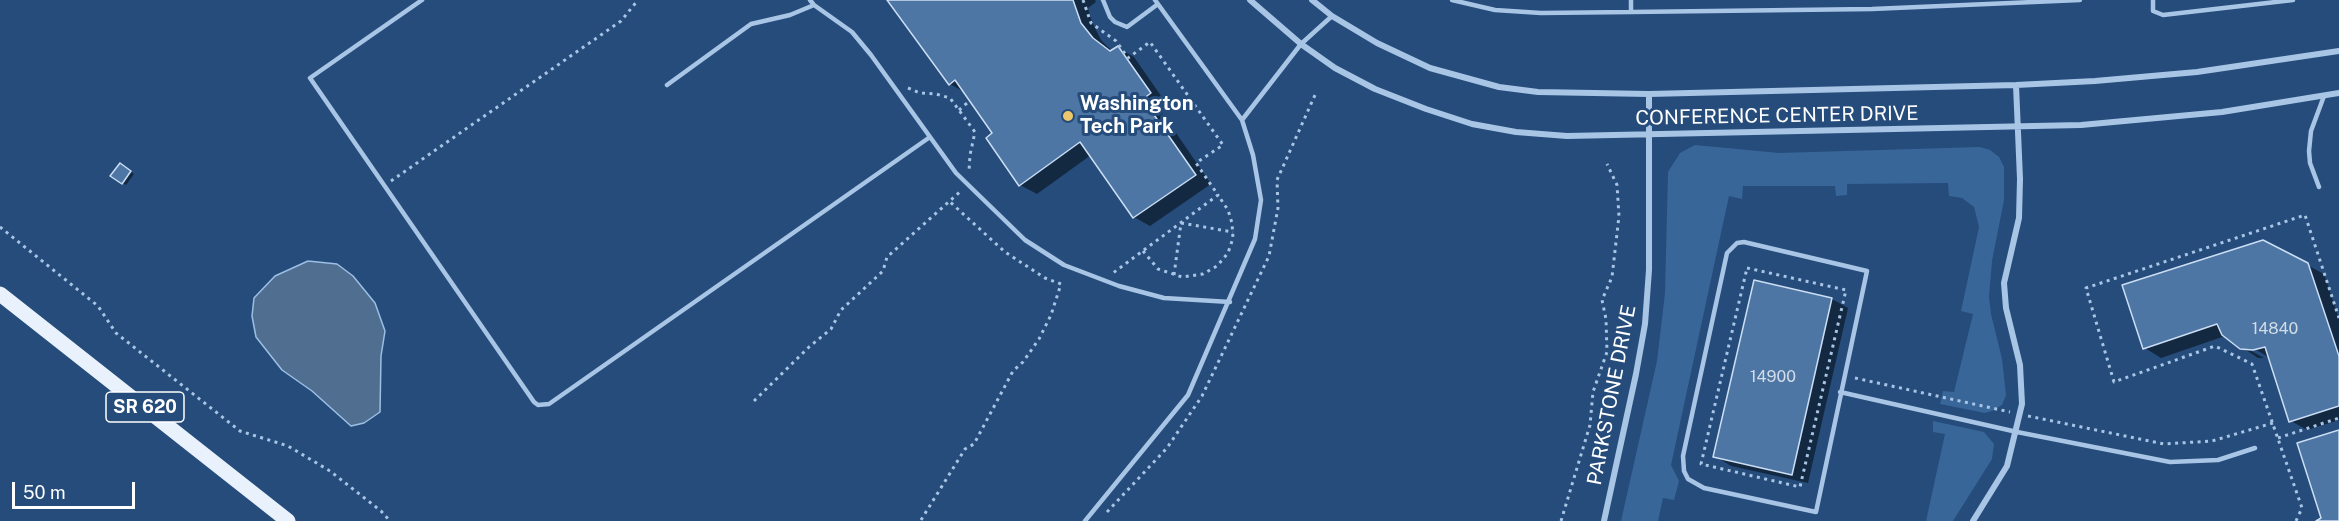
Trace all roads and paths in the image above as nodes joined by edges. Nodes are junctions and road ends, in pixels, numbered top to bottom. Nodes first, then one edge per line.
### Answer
1 (422, 0) edge
2 (638, 0) edge
3 (1083, 0) edge
4 (1103, 0) edge
5 (1250, 0) edge
6 (1312, 0) edge
7 (1452, 0) edge
8 (1631, 0) edge
9 (2080, 0) edge
10 (2153, 0) edge
11 (2294, 0) edge
12 (1157, 2) edge
13 (812, 3) edge
14 (1631, 12) junction
15 (1332, 16) junction
16 (1301, 44) junction
17 (2339, 51) edge
18 (903, 83) dead end
19 (667, 85) dead end
20 (2016, 86) junction
21 (2339, 93) edge
22 (1649, 94) junction
23 (2324, 96) junction
24 (967, 103) dead end
25 (959, 110) junction
26 (1242, 120) junction
27 (2018, 127) junction
28 (1649, 135) junction
29 (930, 137) junction
30 (1607, 164) dead end
31 (968, 184) junction
32 (385, 186) junction
33 (2319, 187) dead end
34 (1218, 195) junction
35 (950, 201) junction
36 (1180, 223) junction
37 (0, 227) edge
38 (1233, 232) junction
39 (1143, 251) junction
40 (1112, 274) dead end
41 (1174, 275) junction
42 (0, 294) edge
43 (1230, 302) junction
44 (2339, 318) edge
45 (1827, 371) junction
46 (1845, 375) junction
47 (1840, 392) junction
48 (754, 401) dead end
49 (2021, 415) junction
50 (2339, 418) edge
51 (2273, 423) junction
52 (2017, 432) junction
53 (2278, 438) junction
54 (2255, 448) dead end
55 (921, 520) edge
56 (288, 521) edge
57 (390, 521) edge
58 (1085, 521) edge
59 (1561, 521) edge
60 (1604, 521) edge
61 (1973, 521) edge
62 (2296, 521) edge

1 - 32 lane
2 - 32 path
3 - 34 path
4 - 12 lane
5 - 16 street, CONFERENCE CENTER DRIVE
6 - 15 street, CONFERENCE CENTER DRIVE
7 - 14 lane
8 - 14 lane
9 - 14 lane
10 - 11 lane
12 - 26 lane
13 - 19 lane
13 - 29 lane
15 - 16 lane
15 - 22 street, CONFERENCE CENTER DRIVE
16 - 26 lane
16 - 28 street, CONFERENCE CENTER DRIVE
17 - 20 street, CONFERENCE CENTER DRIVE
18 - 25 path
20 - 22 street, CONFERENCE CENTER DRIVE
20 - 27 street
21 - 23 street, CONFERENCE CENTER DRIVE
22 - 28 street, PARKSTONE DRIVE
23 - 27 street, CONFERENCE CENTER DRIVE
23 - 33 lane
24 - 25 path
25 - 31 path
26 - 43 lane
27 - 28 street, CONFERENCE CENTER DRIVE
27 - 49 street
28 - 60 street, PARKSTONE DRIVE
29 - 31 lane
29 - 32 lane
30 - 59 path
31 - 35 path
31 - 43 lane
34 - 36 path
34 - 38 path
35 - 48 path
35 - 55 path
36 - 38 path
36 - 39 path
36 - 41 path
37 - 57 path
38 - 41 path
39 - 40 path
39 - 41 path
42 - 56 main road, SR 620
43 - 58 lane
44 - 51 path
45 - 45 path
45 - 46 path
46 - 47 lane
46 - 47 lane
46 - 49 path
47 - 52 lane
49 - 51 path
49 - 52 street
50 - 53 path
51 - 53 path
52 - 54 lane
52 - 61 street
53 - 62 path

